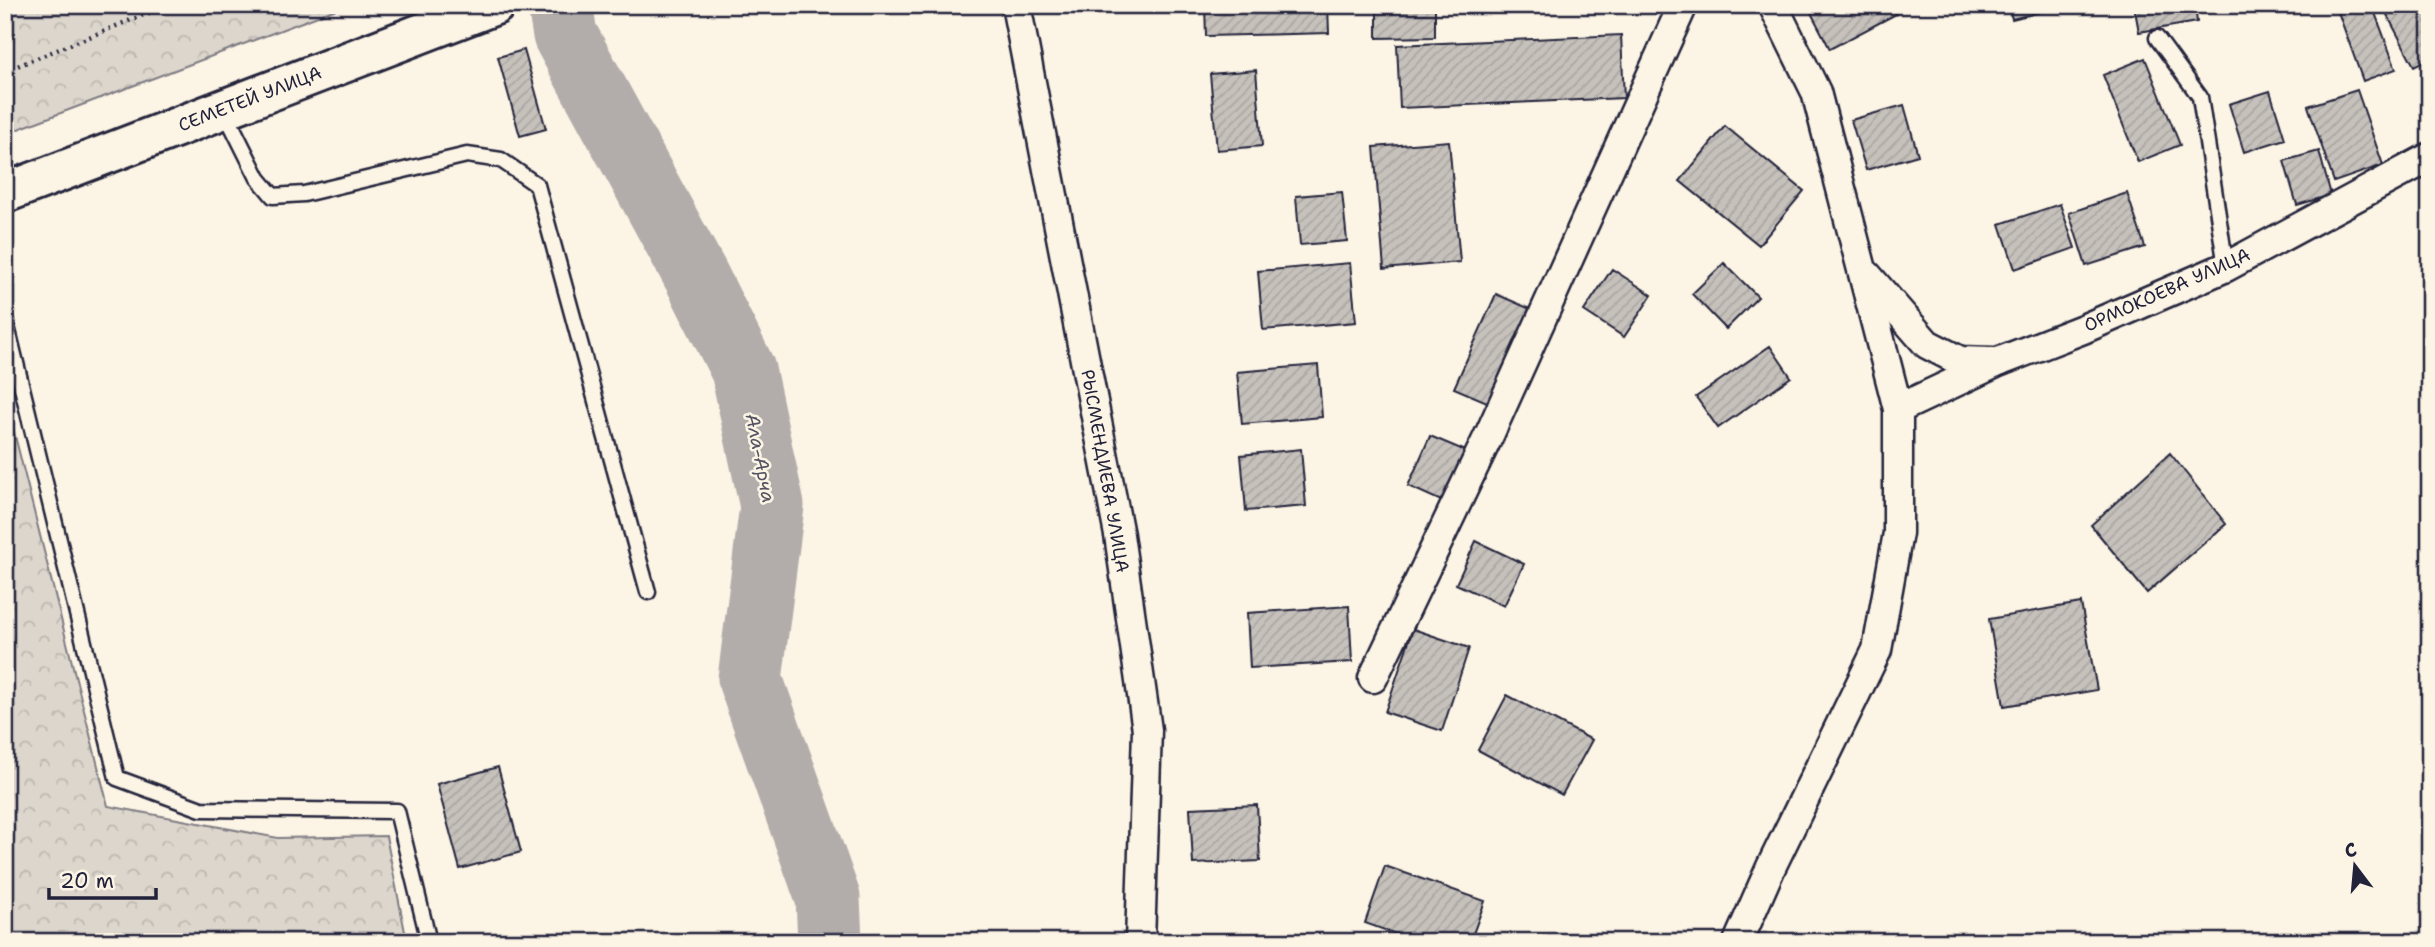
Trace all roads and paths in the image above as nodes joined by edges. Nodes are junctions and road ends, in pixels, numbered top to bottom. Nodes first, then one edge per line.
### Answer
1 (168, 5) edge
2 (1016, 5) edge
3 (1683, 5) edge
4 (1773, 5) edge
5 (478, 11) edge
6 (2157, 38) dead end
7 (5, 71) edge
8 (224, 109) junction
9 (2430, 158) edge
10 (5, 193) edge
11 (2226, 267) junction
12 (1863, 270) junction
13 (5, 318) edge
14 (1997, 362) junction
15 (1898, 410) junction
16 (648, 592) dead end
17 (1373, 678) dead end
18 (429, 942) edge
19 (1140, 942) edge
20 (1738, 942) edge

1 - 7 path
2 - 19 street, РЫСМЕНДИЕВА УЛИЦА
3 - 17 street
4 - 12 street
5 - 8 main road, СЕМЕТЕЙ УЛИЦА
6 - 11 lane
8 - 10 main road, СЕМЕТЕЙ УЛИЦА
8 - 16 lane
9 - 11 street, ОРМОКОЕВА УЛИЦА
11 - 14 street, ОРМОКОЕВА УЛИЦА
12 - 14 street
12 - 15 street
13 - 18 lane
14 - 15 street, ОРМОКОЕВА УЛИЦА
15 - 20 street

